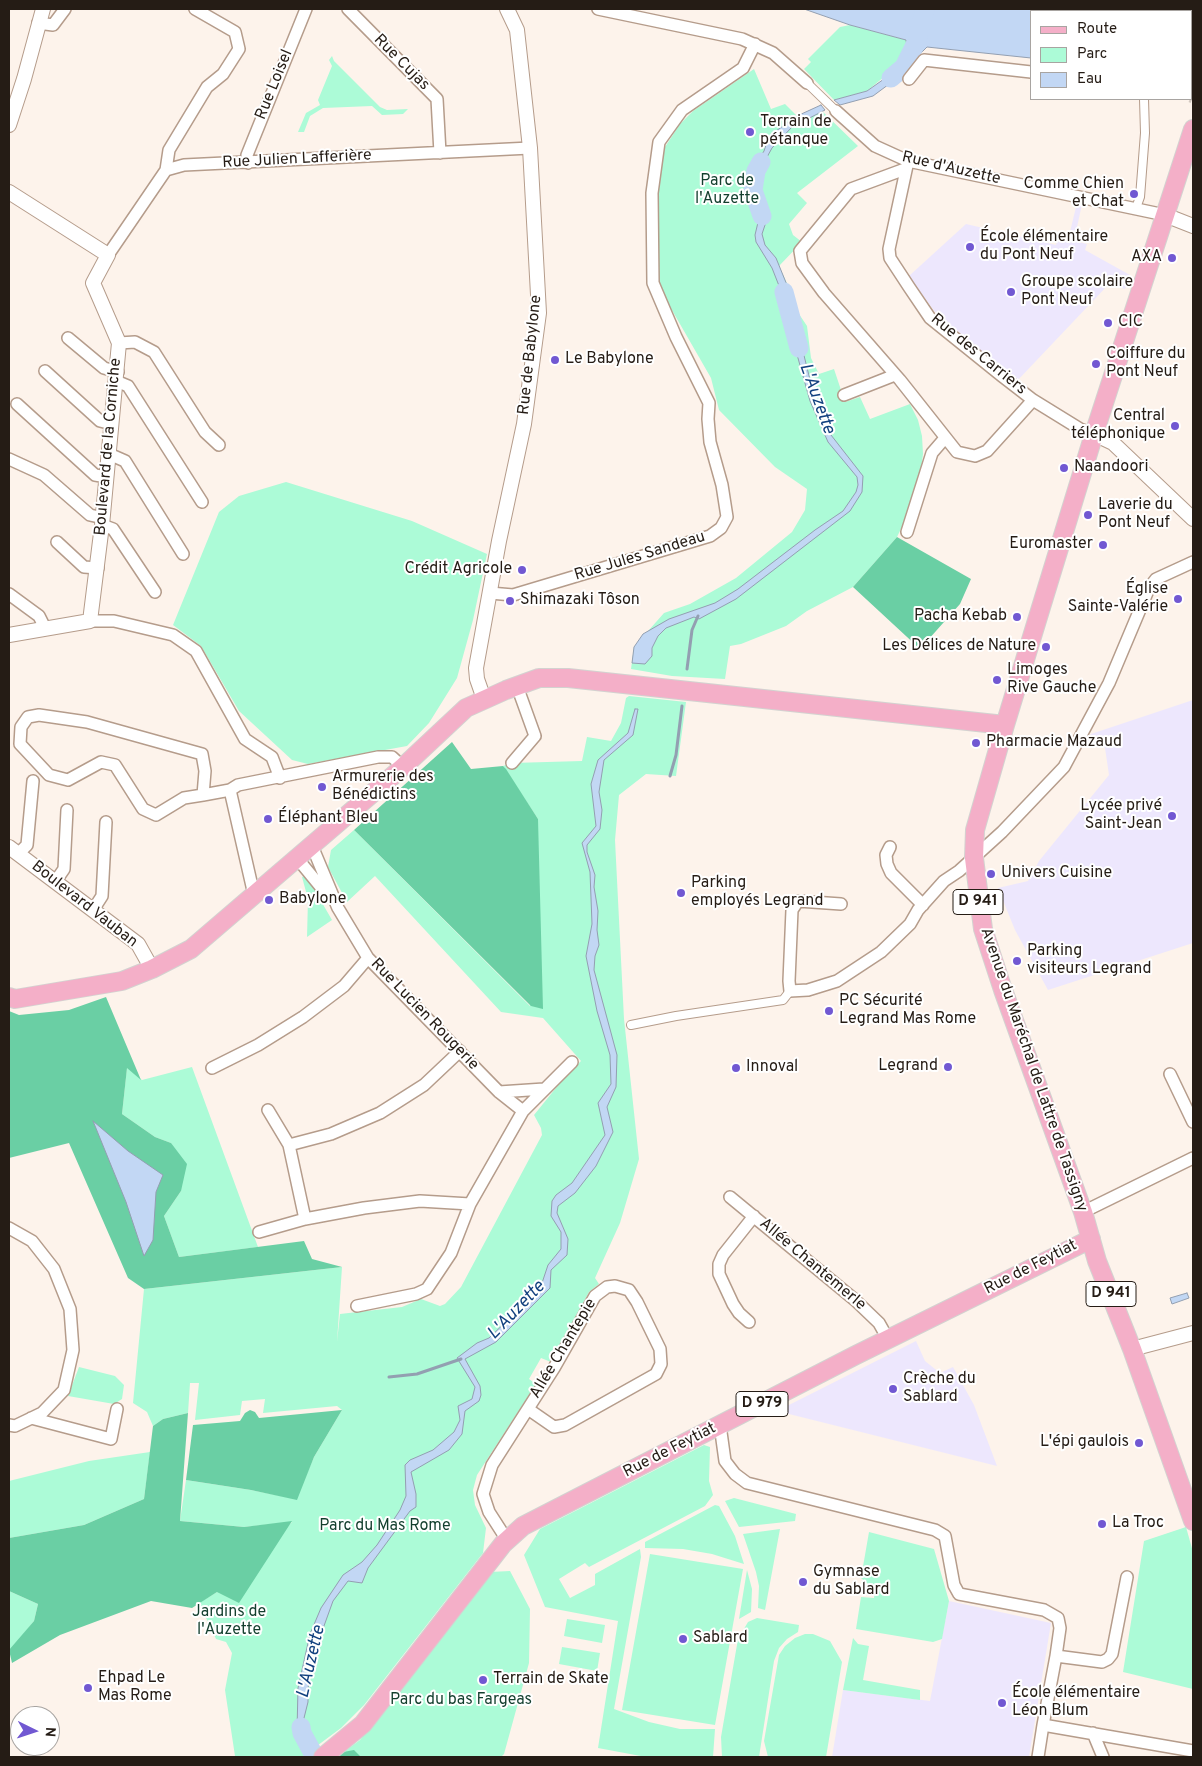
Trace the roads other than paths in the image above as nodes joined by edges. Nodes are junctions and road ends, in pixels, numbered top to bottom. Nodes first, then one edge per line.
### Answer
1 (43, 9) edge
2 (65, 9) edge
3 (195, 9) edge
4 (306, 9) edge
5 (348, 9) edge
6 (507, 9) edge
7 (598, 9) edge
8 (38, 23) junction
9 (756, 44) junction
10 (1030, 72) edge
11 (909, 79) dead end
12 (807, 83) joint
13 (1144, 100) edge
14 (836, 111) joint
15 (9, 125) edge
16 (1193, 129) edge
17 (530, 148) junction
18 (440, 154) junction
19 (248, 163) junction
20 (907, 165) junction
21 (166, 170) junction
22 (9, 192) edge
23 (1136, 208) junction
24 (1165, 214) junction
25 (1193, 226) edge
26 (108, 255) junction
27 (68, 338) dead end
28 (119, 343) junction
29 (45, 371) dead end
30 (895, 375) junction
31 (117, 376) junction
32 (844, 395) dead end
33 (1033, 400) junction
34 (17, 404) dead end
35 (112, 424) junction
36 (1094, 434) junction
37 (945, 438) junction
38 (219, 445) dead end
39 (109, 454) junction
40 (9, 459) edge
41 (107, 477) junction
42 (202, 502) dead end
43 (1193, 519) edge
44 (103, 521) junction
45 (907, 532) dead end
46 (57, 542) dead end
47 (184, 554) dead end
48 (1193, 562) edge
49 (98, 568) junction
50 (155, 592) dead end
51 (490, 593) junction
52 (9, 594) edge
53 (90, 621) junction
54 (45, 628) junction
55 (9, 635) edge
56 (517, 686) junction
57 (484, 699) junction
58 (1004, 725) junction
59 (512, 763) dead end
60 (403, 767) junction
61 (280, 778) junction
62 (32, 781) dead end
63 (230, 790) junction
64 (203, 795) junction
65 (67, 810) dead end
66 (106, 822) dead end
67 (312, 846) junction
68 (890, 847) dead end
69 (14, 851) edge
70 (297, 858) junction
71 (974, 858) junction
72 (55, 882) junction
73 (254, 895) junction
74 (841, 904) dead end
75 (923, 905) junction
76 (338, 908) junction
77 (93, 910) junction
78 (368, 958) junction
79 (152, 969) junction
80 (790, 992) junction
81 (9, 996) edge
82 (631, 1025) dead end
83 (460, 1051) junction
84 (572, 1062) dead end
85 (212, 1068) dead end
86 (1170, 1074) dead end
87 (544, 1089) junction
88 (499, 1092) junction
89 (268, 1110) dead end
90 (523, 1111) junction
91 (1193, 1122) edge
92 (289, 1145) junction
93 (1193, 1158) edge
94 (730, 1197) dead end
95 (470, 1204) junction
96 (1083, 1212) junction
97 (754, 1216) junction
98 (305, 1219) junction
99 (259, 1232) dead end
100 (10, 1234) edge
101 (1091, 1239) junction
102 (357, 1306) dead end
103 (750, 1322) dead end
104 (1193, 1333) edge
105 (888, 1339) junction
106 (1132, 1349) junction
107 (118, 1409) dead end
108 (528, 1409) junction
109 (31, 1418) junction
110 (9, 1425) edge
111 (720, 1425) junction
112 (1193, 1521) edge
113 (507, 1540) junction
114 (1127, 1577) dead end
115 (1056, 1656) junction
116 (1043, 1725) junction
117 (1093, 1733) junction
118 (1193, 1751) edge
119 (325, 1756) edge
120 (1038, 1757) edge
121 (1103, 1757) edge

1 - 8 street
2 - 8 street
3 - 21 street
4 - 19 street, Rue Loisel
5 - 18 street, Rue Cujas
6 - 17 street, Rue de Babylone
7 - 9 street, Rue d'Auzette
8 - 15 street
9 - 12 street, Rue d'Auzette
9 - 51 street, Rue Jules Sandeau
10 - 11 street
12 - 14 street, Rue d'Auzette
13 - 23 street
14 - 20 street, Rue d'Auzette
16 - 24 main road, D 941
17 - 18 street, Rue Julien Lafferière
17 - 51 street, Rue de Babylone
18 - 19 street, Rue Julien Lafferière
19 - 21 street, Rue Julien Lafferière
20 - 23 street, Rue d'Auzette
20 - 30 street
20 - 33 street, Rue des Carriers
21 - 26 street
22 - 26 street
23 - 24 street, Rue d'Auzette
24 - 25 street
24 - 36 main road, D 941
26 - 28 street, Boulevard de la Corniche
27 - 31 street
28 - 31 street, Boulevard de la Corniche
28 - 38 street
29 - 35 street
30 - 32 street
30 - 37 street
31 - 35 street, Boulevard de la Corniche
31 - 42 street
33 - 36 street, Rue des Carriers
33 - 37 street
34 - 41 street
35 - 39 street, Boulevard de la Corniche
36 - 43 street
36 - 58 main road, D 941
37 - 45 street
39 - 41 street, Boulevard de la Corniche
39 - 47 street
40 - 44 street
41 - 44 street, Boulevard de la Corniche
44 - 49 street, Boulevard de la Corniche
44 - 50 street
46 - 49 street
48 - 71 street
49 - 53 street, Boulevard de la Corniche
51 - 57 street, Rue de Babylone
52 - 54 street
53 - 54 street
53 - 61 street
54 - 55 street
56 - 57 main road
56 - 58 main road
56 - 59 street
57 - 60 main road
58 - 71 main road, Avenue du Maréchal de Lattre de Tassigny / D 941
60 - 61 street
60 - 67 main road
61 - 63 street
62 - 69 street
63 - 64 street
63 - 73 street
64 - 64 street
65 - 72 street
66 - 77 street
67 - 70 main road
67 - 76 street, Rue Lucien Rougerie
68 - 75 street
69 - 72 street, Boulevard Vauban
70 - 73 main road
70 - 76 street, Rue Lucien Rougerie
71 - 75 street
71 - 96 main road, Avenue du Maréchal de Lattre de Tassigny / D 941
72 - 77 street, Boulevard Vauban
73 - 79 main road
74 - 80 street
75 - 80 street
76 - 78 street, Rue Lucien Rougerie
77 - 79 street, Boulevard Vauban
78 - 83 street, Rue Lucien Rougerie
78 - 85 street
79 - 81 main road
80 - 82 street
83 - 88 street, Rue Lucien Rougerie
83 - 92 street
84 - 87 street
86 - 91 street
87 - 88 street
87 - 90 street
88 - 90 street, Rue Lucien Rougerie
89 - 92 street
90 - 95 street
92 - 98 street
93 - 96 street
94 - 97 street, Allée Chantemerle
95 - 98 street
95 - 102 street
96 - 101 main road, Avenue du Maréchal de Lattre de Tassigny / D 941
97 - 103 street
97 - 105 street, Allée Chantemerle
98 - 99 street
100 - 109 street
101 - 105 main road, Rue de Feytiat / D 979
101 - 106 main road, Avenue du Maréchal de Lattre de Tassigny / D 941
104 - 106 street
105 - 111 main road, Rue de Feytiat / D 979
106 - 112 main road, Avenue du Maréchal de Lattre de Tassigny / D 941
107 - 109 street
108 - 108 street, Allée Chantepie
108 - 113 street, Allée Chantepie
109 - 110 street
111 - 113 main road, Rue de Feytiat / D 979
111 - 115 street
113 - 119 main road, Rue de Feytiat / D 979
114 - 115 street
115 - 116 street
116 - 117 street
116 - 120 street
117 - 118 street
117 - 121 street

